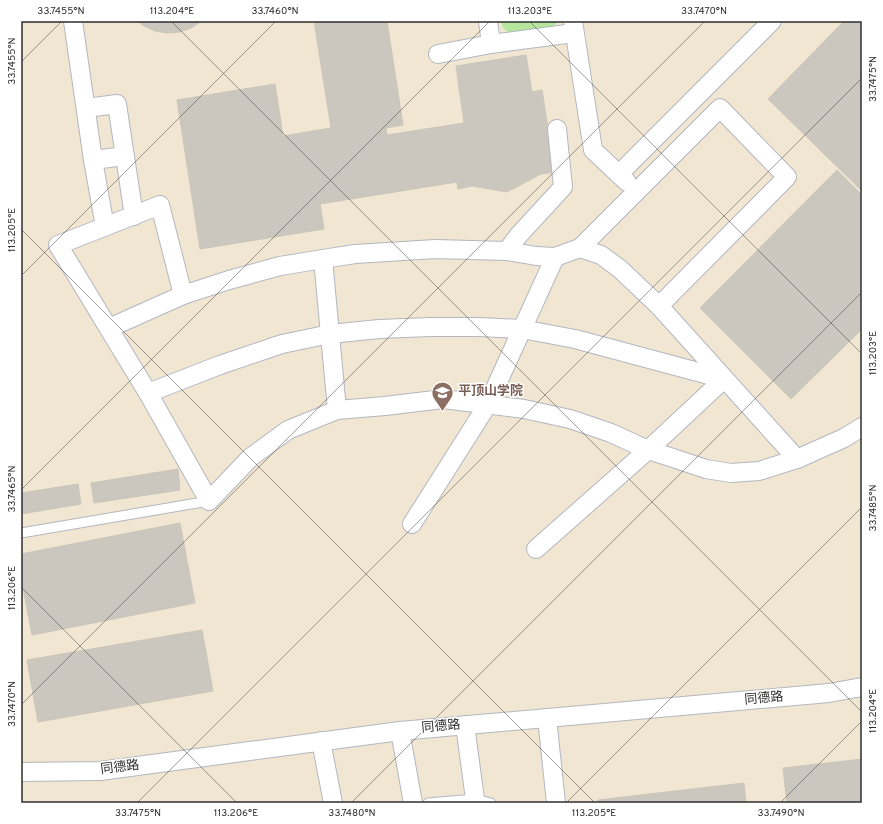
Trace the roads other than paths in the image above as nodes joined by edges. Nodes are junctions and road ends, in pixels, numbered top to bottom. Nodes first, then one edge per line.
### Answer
1 (73, 21) edge
2 (488, 21) edge
3 (772, 21) edge
4 (573, 27) edge
5 (491, 44) junction
6 (438, 54) dead end
7 (86, 108) junction
8 (557, 129) dead end
9 (125, 156) junction
10 (93, 160) junction
11 (619, 174) junction
12 (637, 190) junction
13 (134, 216) junction
14 (105, 227) junction
15 (580, 248) junction
16 (507, 251) junction
17 (555, 257) junction
18 (323, 259) junction
19 (183, 295) junction
20 (659, 306) junction
21 (109, 328) junction
22 (522, 329) junction
23 (330, 334) junction
24 (724, 380) junction
25 (148, 393) junction
26 (488, 404) junction
27 (337, 410) junction
28 (862, 427) edge
29 (648, 450) junction
30 (797, 459) junction
31 (209, 501) junction
32 (412, 524) dead end
33 (21, 532) edge
34 (536, 549) dead end
35 (862, 687) edge
36 (547, 718) junction
37 (464, 725) junction
38 (400, 731) junction
39 (321, 741) junction
40 (21, 772) edge
41 (483, 801) edge
42 (333, 803) edge
43 (413, 803) edge
44 (428, 803) edge
45 (556, 803) edge

1 - 7 street
2 - 5 street
3 - 11 street
4 - 5 street
4 - 11 street
5 - 6 street
7 - 9 street
7 - 10 street
8 - 16 street
9 - 10 street
9 - 13 street
10 - 14 street
11 - 12 street
12 - 15 street
12 - 20 street
13 - 14 street
13 - 19 street
14 - 21 street
15 - 17 street
15 - 20 street
16 - 17 street
16 - 18 street
17 - 22 street
18 - 19 street
18 - 23 street
19 - 21 street
20 - 24 street
21 - 25 street
22 - 23 street
22 - 24 street
22 - 26 street
23 - 25 street
23 - 27 street
24 - 29 street
24 - 30 street
25 - 31 street
26 - 27 street
26 - 29 street
26 - 32 street
27 - 31 street
28 - 30 street
29 - 30 street
29 - 34 street
31 - 33 lane
35 - 36 street, 同德路
36 - 37 street, 同德路
36 - 45 street
37 - 38 street, 同德路
37 - 41 street
38 - 39 street, 同德路
38 - 43 street
39 - 40 street, 同德路
39 - 42 street
41 - 44 lane

